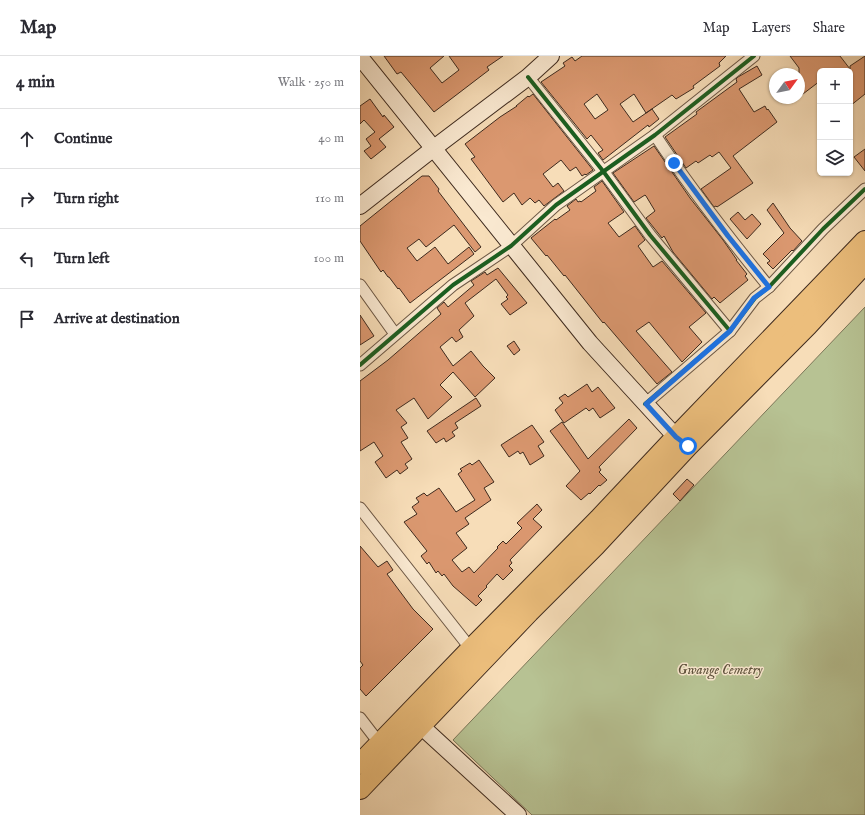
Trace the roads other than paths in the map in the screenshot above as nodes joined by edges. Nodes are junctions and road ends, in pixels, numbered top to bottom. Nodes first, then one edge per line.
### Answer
1 (754, 56) edge
2 (360, 57) edge
3 (545, 58) edge
4 (528, 77) junction
5 (655, 135) junction
6 (434, 148) junction
7 (603, 171) junction
8 (865, 189) edge
9 (360, 206) edge
10 (865, 241) edge
11 (511, 246) junction
12 (865, 263) edge
13 (360, 285) edge
14 (769, 287) junction
15 (730, 331) junction
16 (395, 334) junction
17 (360, 365) edge
18 (646, 404) junction
19 (682, 442) junction
20 (360, 508) edge
21 (471, 649) junction
22 (360, 718) edge
23 (421, 726) junction
24 (380, 744) junction
25 (360, 764) edge
26 (360, 789) edge
27 (518, 815) edge

1 - 5 street
2 - 6 main road
3 - 4 main road
4 - 6 main road
4 - 7 street
5 - 7 street
5 - 14 street
6 - 9 main road
6 - 11 main road
7 - 11 street
7 - 15 street
8 - 14 street
10 - 19 highway
11 - 16 street
11 - 18 main road
12 - 19 highway
13 - 16 street
14 - 15 street
15 - 18 street
16 - 17 street
18 - 19 main road
19 - 21 highway
19 - 23 highway
20 - 21 street
21 - 24 highway
22 - 24 street
23 - 26 highway
23 - 27 main road
24 - 25 highway

